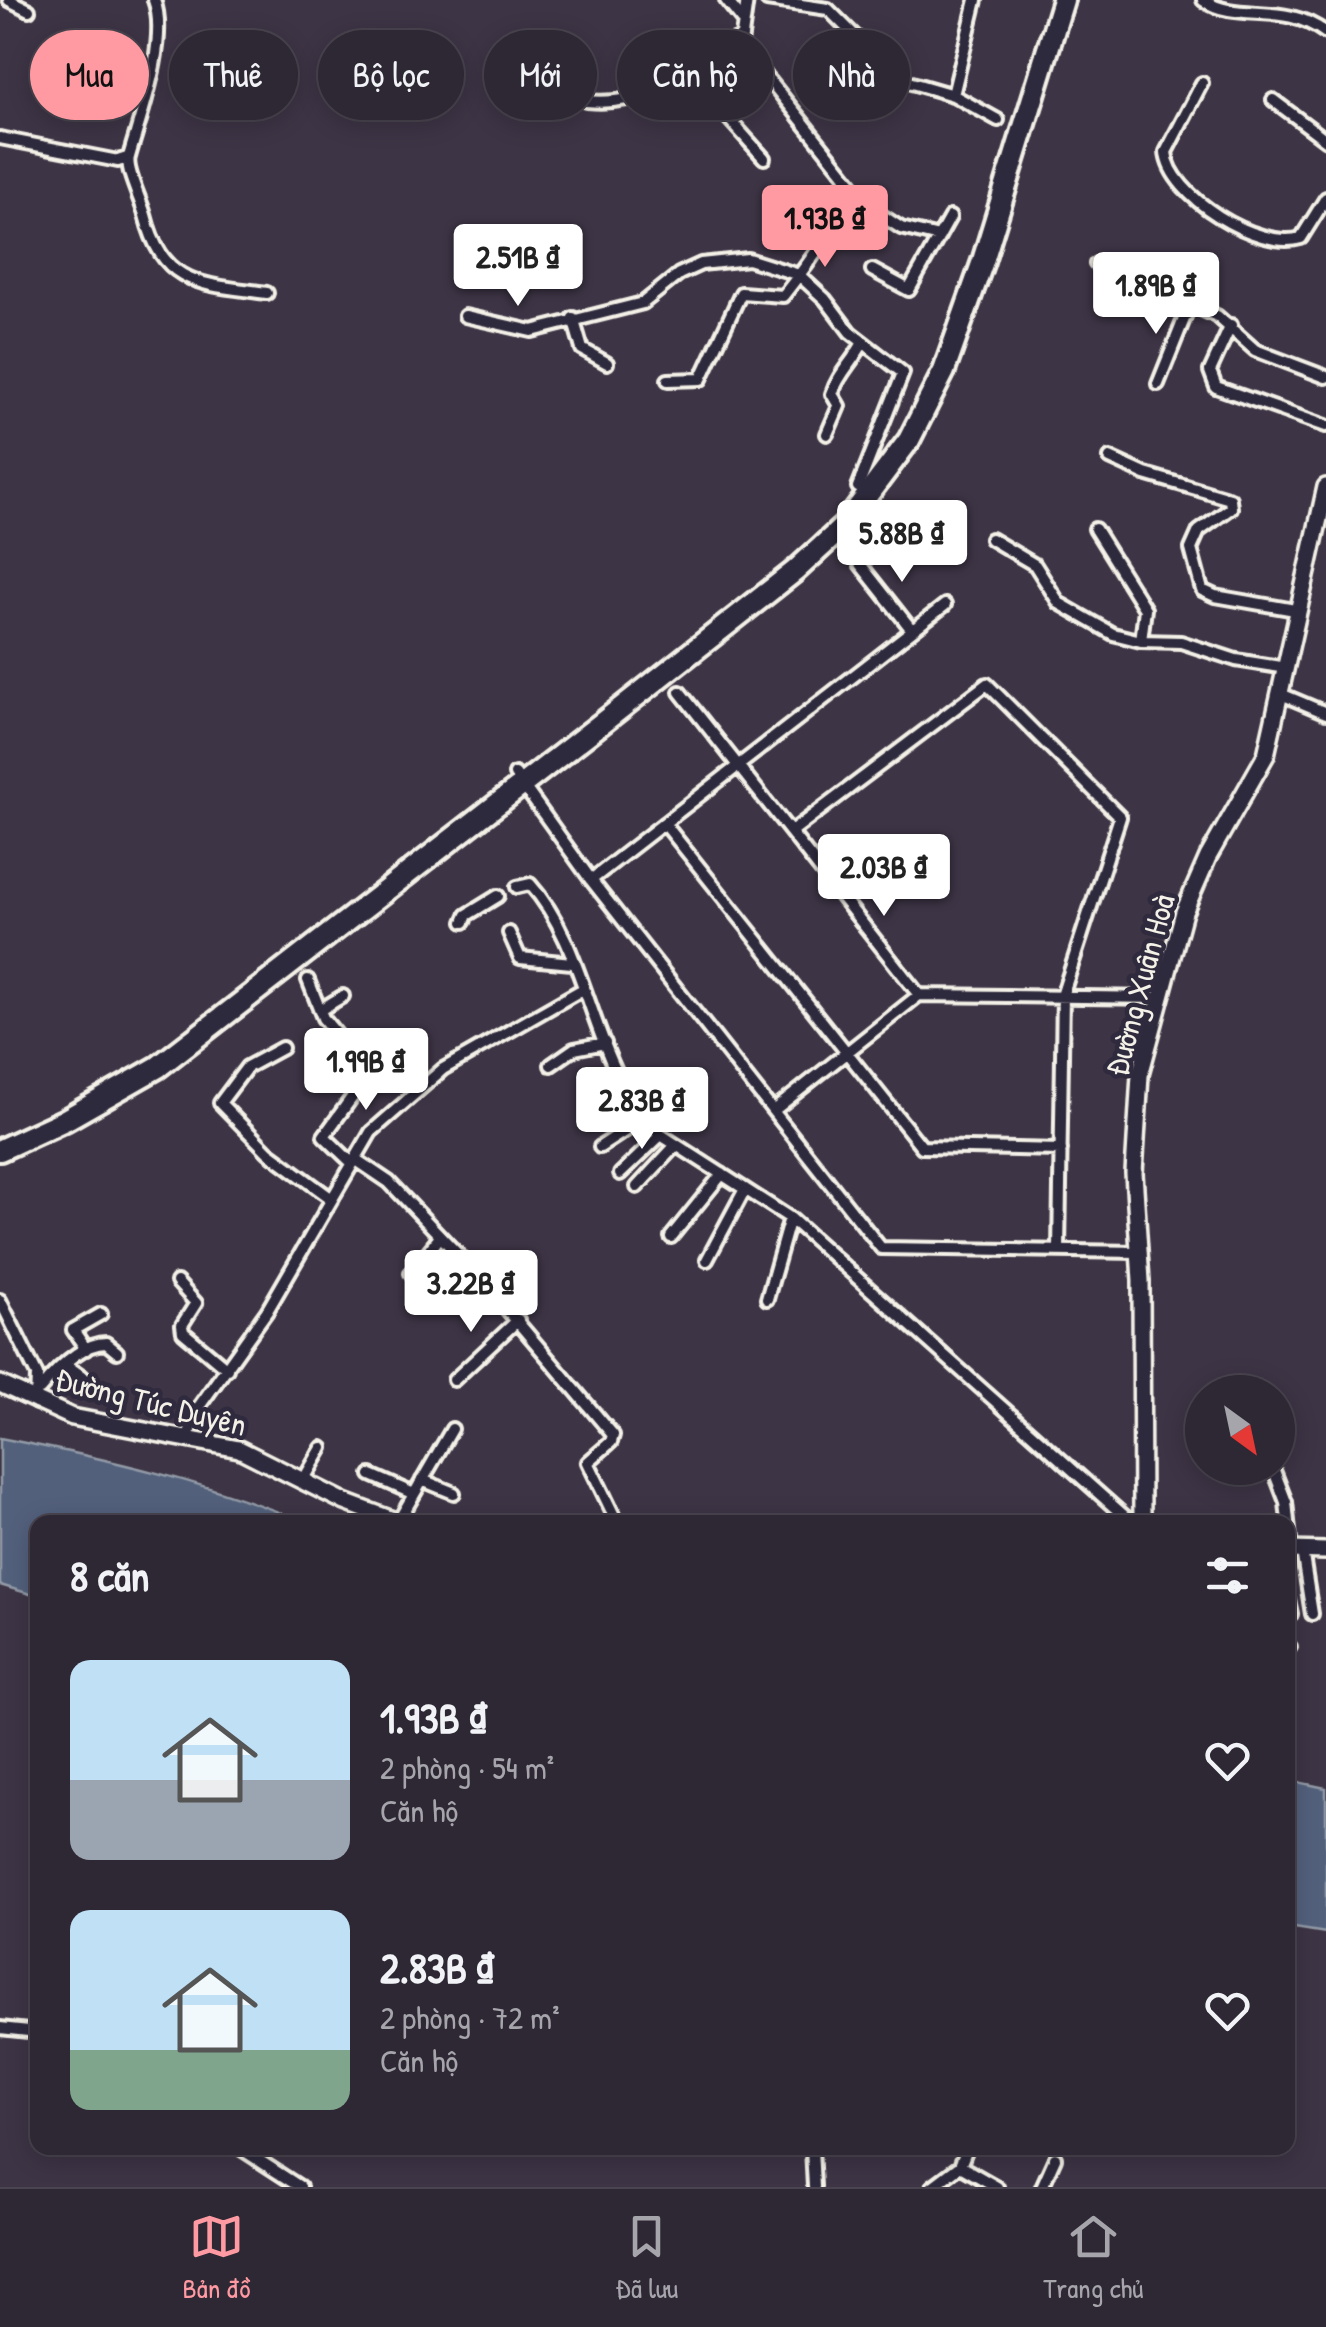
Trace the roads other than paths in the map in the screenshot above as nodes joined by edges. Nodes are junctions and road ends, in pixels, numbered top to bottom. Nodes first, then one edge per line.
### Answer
1 (9, 0) edge
2 (154, 0) edge
3 (726, 0) edge
4 (748, 0) edge
5 (767, 0) edge
6 (976, 0) edge
7 (1052, 0) edge
8 (1063, 0) edge
9 (1203, 0) edge
10 (1266, 4) edge
11 (29, 10) dead end
12 (743, 21) junction
13 (742, 30) edge
14 (1326, 33) edge
15 (1202, 83) dead end
16 (773, 86) edge
17 (952, 95) junction
18 (1274, 100) dead end
19 (730, 120) edge
20 (998, 120) dead end
21 (0, 138) edge
22 (1326, 140) edge
23 (127, 158) junction
24 (764, 158) dead end
25 (846, 178) junction
26 (1326, 198) edge
27 (950, 216) dead end
28 (939, 237) junction
29 (1096, 264) dead end
30 (872, 270) dead end
31 (799, 275) junction
32 (266, 293) dead end
33 (1190, 304) junction
34 (465, 316) dead end
35 (572, 318) junction
36 (1231, 326) junction
37 (862, 344) junction
38 (606, 363) dead end
39 (1326, 377) edge
40 (668, 380) dead end
41 (1158, 384) dead end
42 (1326, 426) edge
43 (827, 434) dead end
44 (1110, 458) dead end
45 (858, 487) dead end
46 (1326, 487) edge
47 (1095, 529) dead end
48 (991, 538) dead end
49 (860, 564) dead end
50 (946, 604) dead end
51 (1295, 610) junction
52 (912, 630) junction
53 (1141, 641) junction
54 (1286, 668) junction
55 (680, 692) dead end
56 (1281, 694) junction
57 (1326, 713) edge
58 (738, 766) junction
59 (518, 778) junction
60 (664, 823) junction
61 (790, 832) junction
62 (591, 880) junction
63 (517, 886) dead end
64 (498, 896) dead end
65 (464, 922) dead end
66 (509, 933) dead end
67 (572, 963) junction
68 (308, 980) dead end
69 (583, 989) junction
70 (1063, 993) junction
71 (919, 994) junction
72 (343, 996) dead end
73 (1161, 998) junction
74 (320, 1010) junction
75 (605, 1044) junction
76 (282, 1048) dead end
77 (847, 1052) junction
78 (551, 1065) dead end
79 (773, 1110) junction
80 (642, 1119) junction
81 (660, 1136) junction
82 (0, 1139) edge
83 (676, 1145) junction
84 (600, 1147) dead end
85 (0, 1150) edge
86 (1061, 1150) junction
87 (353, 1161) junction
88 (620, 1174) dead end
89 (722, 1174) junction
90 (636, 1186) dead end
91 (745, 1188) junction
92 (332, 1199) junction
93 (790, 1218) junction
94 (440, 1237) junction
95 (671, 1237) dead end
96 (1059, 1250) junction
97 (1139, 1252) junction
98 (708, 1260) dead end
99 (412, 1273) dead end
100 (177, 1282) dead end
101 (767, 1299) dead end
102 (0, 1300) edge
103 (101, 1314) dead end
104 (518, 1320) junction
105 (86, 1349) junction
106 (117, 1352) dead end
107 (65, 1364) junction
108 (227, 1369) junction
109 (454, 1380) dead end
110 (0, 1384) edge
111 (97, 1387) dead end
112 (38, 1396) junction
113 (452, 1429) dead end
114 (189, 1436) junction
115 (322, 1448) dead end
116 (372, 1474) dead end
117 (304, 1480) junction
118 (422, 1480) junction
119 (1280, 1485) edge
120 (454, 1493) dead end
121 (414, 1494) junction
122 (382, 1515) edge
123 (402, 1515) edge
124 (613, 1515) edge
125 (1122, 1515) edge
126 (1142, 1515) edge
127 (1288, 1515) edge
128 (1295, 1550) edge
129 (1326, 1550) edge
130 (1295, 1557) edge
131 (1312, 1614) dead end
132 (0, 2028) edge
133 (30, 2031) edge
134 (252, 2155) edge
135 (265, 2155) edge
136 (812, 2155) edge
137 (964, 2155) edge
138 (1055, 2158) dead end
139 (262, 2161) junction
140 (960, 2166) junction
141 (300, 2187) edge
142 (814, 2187) edge
143 (932, 2187) edge
144 (997, 2187) edge
145 (1042, 2187) edge

1 - 11 street
2 - 23 street
3 - 12 street
4 - 12 street
5 - 17 street
6 - 17 street
7 - 59 highway
8 - 59 highway
9 - 10 street
10 - 14 street
12 - 13 street
15 - 26 street
16 - 25 street
17 - 20 street
18 - 22 street
19 - 24 street
21 - 23 street
23 - 32 street
25 - 28 street
25 - 31 street
27 - 28 street
28 - 30 street
29 - 33 street
31 - 35 street
31 - 37 street
31 - 40 street
33 - 36 street
33 - 41 street
34 - 35 street
35 - 38 street
36 - 39 street
36 - 42 street
37 - 43 street
37 - 45 street
44 - 51 street
46 - 51 street, Đường Xuân Hoà
47 - 53 street
48 - 53 street
49 - 52 street
50 - 52 street
51 - 54 street, Đường Xuân Hoà
52 - 58 street
53 - 54 street
54 - 56 street, Đường Xuân Hoà
55 - 58 street
56 - 57 street
56 - 73 street, Đường Xuân Hoà
58 - 60 street
58 - 61 street
59 - 62 street
59 - 82 highway
59 - 85 highway
60 - 62 street
60 - 77 street
61 - 70 street
61 - 71 street
62 - 79 street
63 - 67 street
64 - 65 street
66 - 67 street
67 - 69 street
68 - 74 street
69 - 75 street
69 - 87 street
70 - 71 street
70 - 73 street
70 - 86 street
71 - 77 street
72 - 74 street
73 - 97 street, Đường Xuân Hoà
74 - 87 street
75 - 78 street
75 - 80 street
76 - 92 street
77 - 79 street
77 - 86 street
79 - 96 street
80 - 81 street
80 - 84 street
81 - 83 street
81 - 88 street
83 - 89 street
83 - 90 street
86 - 96 street
87 - 92 street
87 - 94 street
89 - 91 street
89 - 95 street
91 - 93 street
91 - 98 street
92 - 108 street
93 - 101 street
93 - 125 street
94 - 99 street
94 - 104 street
96 - 97 street
97 - 126 street, Đường Xuân Hoà
100 - 108 street
102 - 112 street
103 - 105 street
104 - 109 street
104 - 124 street
105 - 106 street
105 - 107 street
107 - 111 street
107 - 112 street
108 - 114 street
110 - 112 street, Đường Túc Duyên
112 - 114 street, Đường Túc Duyên
113 - 118 street
114 - 117 street, Đường Túc Duyên
115 - 117 street
116 - 121 street
117 - 122 street, Đường Túc Duyên
118 - 120 street
118 - 121 street
119 - 127 street
121 - 123 street
128 - 129 street
130 - 131 street
132 - 133 street
134 - 139 street
135 - 139 street
136 - 142 street
137 - 140 street
138 - 145 street
139 - 141 street
140 - 143 street
140 - 144 street

